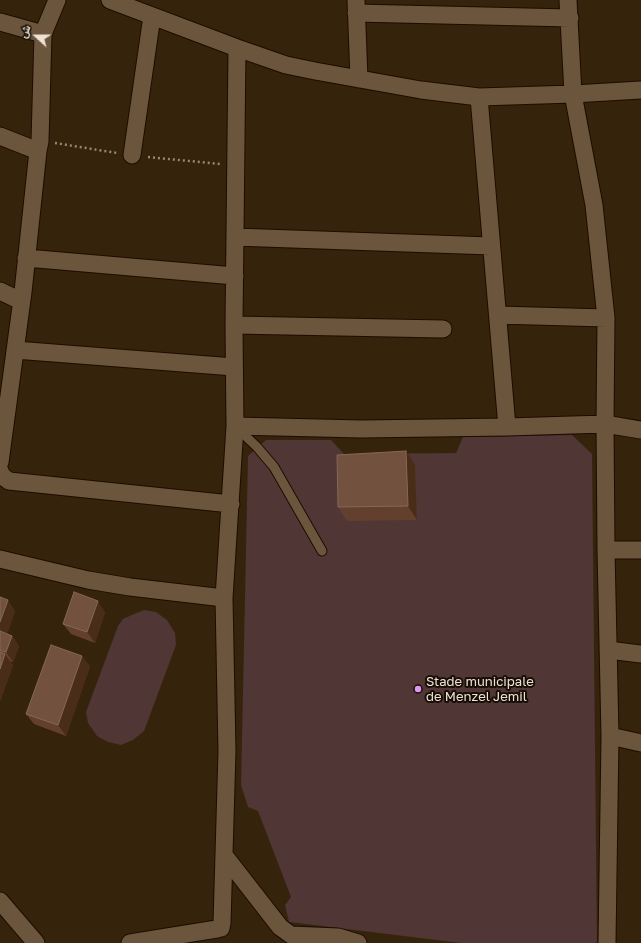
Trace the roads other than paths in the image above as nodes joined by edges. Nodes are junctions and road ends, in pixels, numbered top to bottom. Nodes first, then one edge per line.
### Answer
1 (57, 0) edge
2 (110, 0) edge
3 (568, 0) edge
4 (356, 6) edge
5 (152, 16) junction
6 (570, 18) junction
7 (0, 22) edge
8 (43, 34) junction
9 (237, 48) junction
10 (358, 79) junction
11 (641, 90) edge
12 (573, 94) junction
13 (479, 97) junction
14 (0, 136) edge
15 (38, 151) junction
16 (132, 155) dead end
17 (235, 238) junction
18 (491, 246) junction
19 (26, 258) junction
20 (235, 276) junction
21 (0, 291) edge
22 (21, 301) junction
23 (498, 315) junction
24 (606, 318) junction
25 (234, 325) junction
26 (443, 329) dead end
27 (15, 350) junction
28 (234, 367) junction
29 (5, 385) edge
30 (605, 424) junction
31 (235, 426) junction
32 (507, 427) junction
33 (641, 430) edge
34 (1, 438) edge
35 (0, 462) edge
36 (0, 472) edge
37 (231, 504) junction
38 (606, 550) junction
39 (641, 550) edge
40 (322, 551) dead end
41 (0, 559) edge
42 (224, 598) junction
43 (608, 650) junction
44 (641, 654) edge
45 (610, 736) junction
46 (641, 743) edge
47 (224, 855) junction
48 (0, 901) edge
49 (36, 943) edge
50 (130, 943) edge
51 (358, 943) edge
52 (607, 943) edge

1 - 8 street
2 - 5 street
3 - 6 street
4 - 6 street
4 - 10 street
5 - 9 street
5 - 16 street
6 - 12 street
7 - 8 street
8 - 15 street
9 - 10 street
9 - 17 street
10 - 13 street
11 - 12 street
12 - 13 street
12 - 24 street
13 - 18 street
14 - 15 street
15 - 19 street
17 - 18 street
17 - 20 street
18 - 23 street
19 - 20 street
19 - 22 street
20 - 25 street
21 - 22 street
22 - 27 street
23 - 24 street
23 - 32 street
24 - 30 street
25 - 26 street
25 - 28 street
27 - 28 street
27 - 29 street
28 - 31 street
29 - 34 street
30 - 32 street
30 - 33 street
30 - 38 street
31 - 32 street
31 - 37 street
31 - 40 lane
34 - 35 street
36 - 37 street
37 - 42 street
38 - 39 street
38 - 43 street
41 - 42 street
42 - 47 street
43 - 44 street
43 - 45 street
45 - 46 street
45 - 52 street
47 - 50 street
47 - 51 street
48 - 49 street

